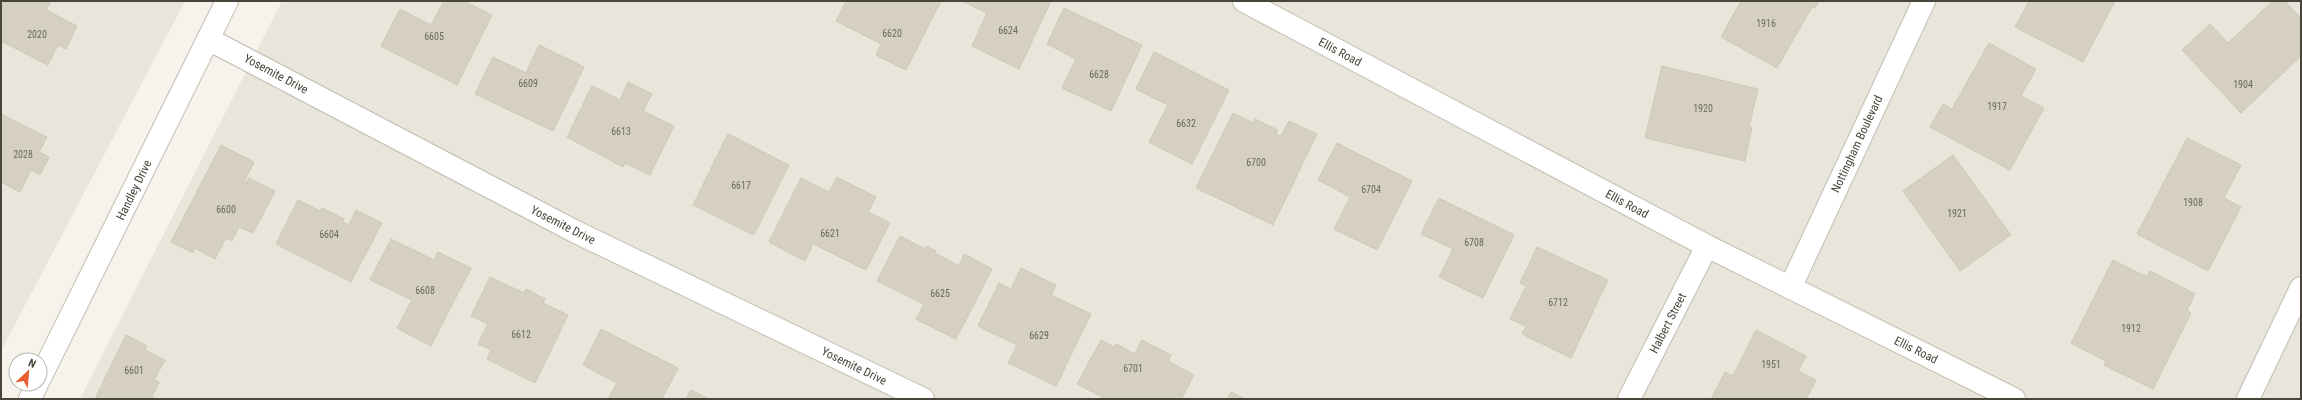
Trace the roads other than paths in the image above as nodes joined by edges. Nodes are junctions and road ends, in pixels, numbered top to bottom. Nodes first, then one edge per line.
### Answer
1 (227, 1) edge
2 (1244, 1) edge
3 (1924, 1) edge
4 (208, 39) junction
5 (1706, 246) junction
6 (1790, 288) junction
7 (2301, 288) edge
8 (48, 362) edge
9 (923, 399) edge
10 (1629, 399) edge
11 (2014, 399) edge
12 (2248, 399) edge

1 - 4 street, Handley Drive
2 - 5 street, Ellis Road
3 - 6 street, Nottingham Boulevard
4 - 8 street, Handley Drive
4 - 9 street, Yosemite Drive
5 - 6 street, Ellis Road
5 - 10 street, Halbert Street
6 - 11 street, Ellis Road
7 - 12 street

